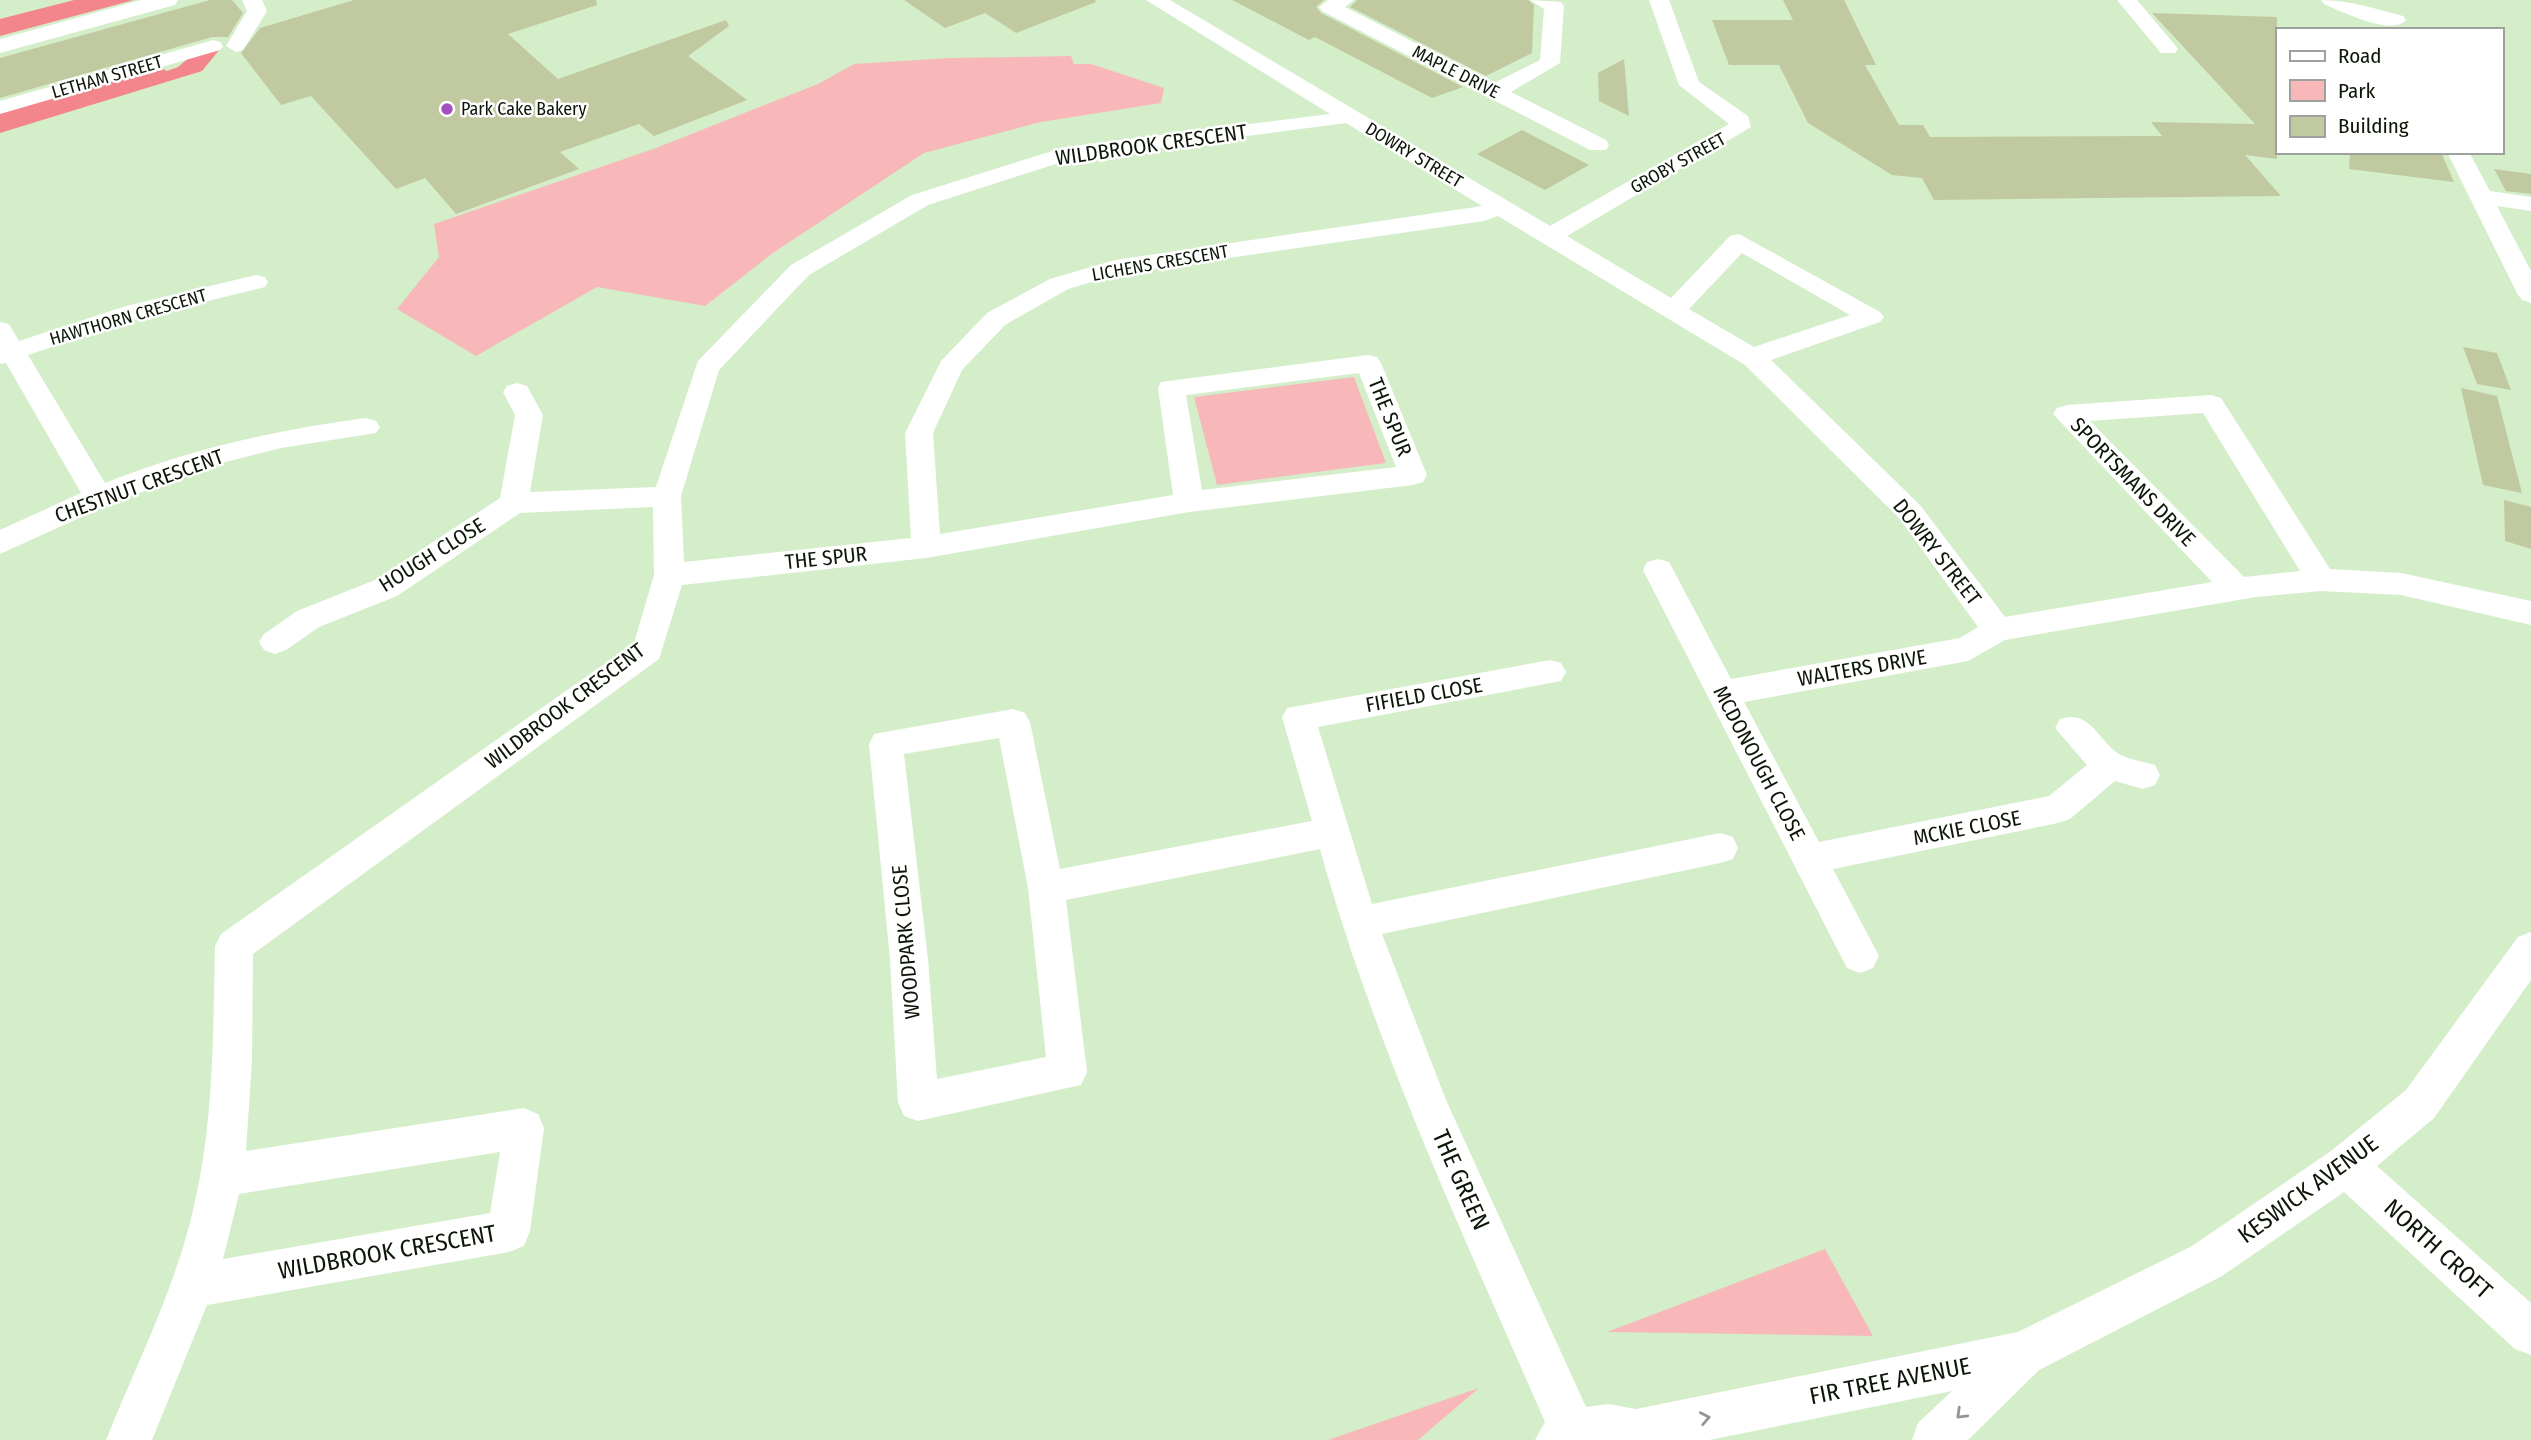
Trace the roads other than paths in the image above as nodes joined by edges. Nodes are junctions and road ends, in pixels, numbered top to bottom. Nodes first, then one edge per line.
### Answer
1 (167, 0) edge
2 (251, 0) edge
3 (1344, 0) edge
4 (1540, 0) edge
5 (1659, 0) edge
6 (2127, 0) edge
7 (2331, 0) edge
8 (2386, 0) edge
9 (1173, 3) edge
10 (2398, 25) edge
11 (0, 46) edge
12 (213, 46) dead end
13 (236, 46) dead end
14 (2168, 49) dead end
15 (1494, 92) junction
16 (0, 108) edge
17 (1347, 115) junction
18 (1598, 145) dead end
19 (2459, 154) edge
20 (2482, 197) junction
21 (2531, 204) edge
22 (1499, 206) junction
23 (1550, 236) junction
24 (256, 282) dead end
25 (2531, 295) edge
26 (1673, 309) junction
27 (4, 346) edge
28 (1754, 359) junction
29 (517, 392) dead end
30 (366, 427) dead end
31 (667, 496) junction
32 (99, 498) junction
33 (1189, 502) junction
34 (514, 503) junction
35 (0, 542) edge
36 (926, 547) junction
37 (1658, 570) dead end
38 (669, 575) junction
39 (2321, 580) junction
40 (2237, 589) junction
41 (2531, 613) edge
42 (1997, 630) junction
43 (275, 642) dead end
44 (1550, 672) dead end
45 (1723, 693) junction
46 (1299, 717) joint
47 (2073, 728) dead end
48 (2110, 766) junction
49 (2143, 775) dead end
50 (1332, 832) junction
51 (1720, 848) dead end
52 (1810, 859) junction
53 (1046, 888) junction
54 (1359, 923) junction
55 (2531, 948) edge
56 (1860, 956) dead end
57 (2346, 1166) junction
58 (222, 1176) junction
59 (192, 1286) junction
60 (2531, 1333) edge
61 (2023, 1354) junction
62 (1565, 1436) edge
63 (1647, 1436) edge
64 (129, 1440) edge
65 (1935, 1440) edge

1 - 11 highway
2 - 13 street
3 - 15 street, MAPLE DRIVE
4 - 15 street
5 - 23 street, GROBY STREET
6 - 14 street
7 - 10 street
8 - 10 street
9 - 17 street, DOWRY STREET
12 - 16 street, LETHAM STREET
15 - 18 street, MAPLE DRIVE
17 - 22 street, DOWRY STREET
17 - 31 street, WILDBROOK CRESCENT
19 - 20 street
20 - 21 street
20 - 25 street
22 - 23 street, DOWRY STREET
22 - 36 street, LICHENS CRESCENT
23 - 26 street, DOWRY STREET
24 - 27 street, HAWTHORN CRESCENT
26 - 28 street, DOWRY STREET
26 - 28 street
27 - 32 street
28 - 42 street, DOWRY STREET
29 - 34 street
30 - 32 street, CHESTNUT CRESCENT
31 - 34 street
31 - 38 street, WILDBROOK CRESCENT
32 - 35 street, CHESTNUT CRESCENT
33 - 33 street, THE SPUR
33 - 36 street, THE SPUR
34 - 43 street, HOUGH CLOSE
36 - 38 street, THE SPUR
37 - 45 street, MCDONOUGH CLOSE
38 - 58 street, WILDBROOK CRESCENT
39 - 40 street
39 - 40 street, SPORTSMANS DRIVE
39 - 41 street
40 - 42 street
42 - 45 street, WALTERS DRIVE
44 - 46 street, FIFIELD CLOSE
45 - 52 street, MCDONOUGH CLOSE
46 - 50 street, THE GREEN
47 - 48 street
48 - 49 street
48 - 52 street, MCKIE CLOSE
50 - 53 street
50 - 54 street, THE GREEN
51 - 54 street
52 - 56 street, MCDONOUGH CLOSE
53 - 53 street, WOODPARK CLOSE
54 - 62 street, THE GREEN
55 - 57 street, KESWICK AVENUE
57 - 60 street, NORTH CROFT
57 - 61 street, KESWICK AVENUE
58 - 59 street, WILDBROOK CRESCENT
58 - 59 street, WILDBROOK CRESCENT
59 - 64 street, WILDBROOK CRESCENT
63 -> 61 street, FIR TREE AVENUE
61 -> 65 street, FIR TREE AVENUE
62 - 63 street, FIR TREE AVENUE

